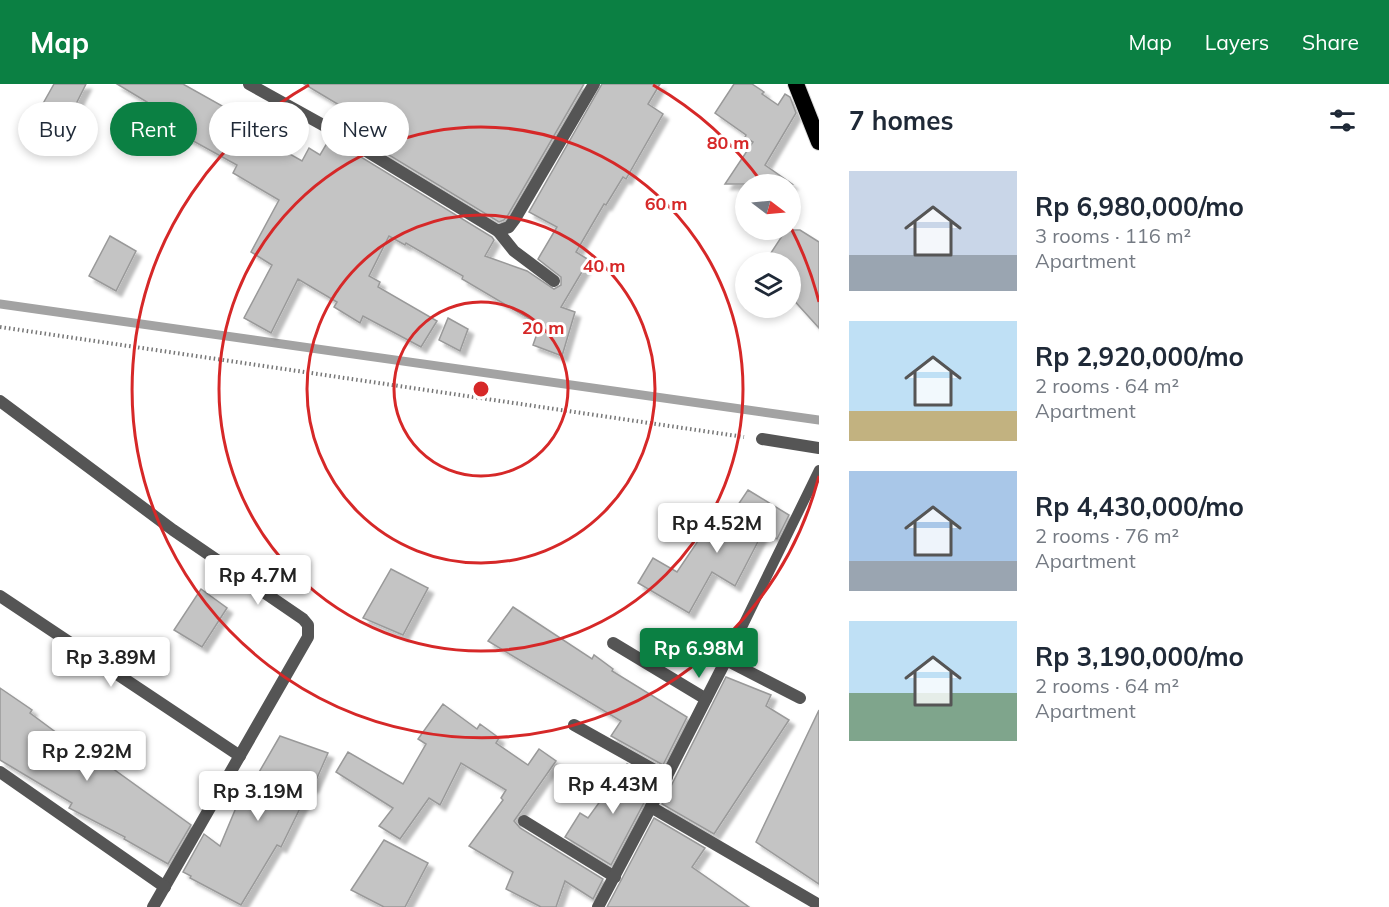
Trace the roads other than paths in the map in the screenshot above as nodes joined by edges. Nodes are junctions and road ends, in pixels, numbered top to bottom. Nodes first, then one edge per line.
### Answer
1 (249, 84) edge
2 (594, 84) edge
3 (796, 84) edge
4 (819, 142) edge
5 (498, 231) junction
6 (554, 281) dead end
7 (0, 400) edge
8 (762, 439) road end
9 (819, 448) edge
10 (819, 470) edge
11 (0, 596) edge
12 (613, 643) dead end
13 (726, 660) junction
14 (800, 698) dead end
15 (706, 699) junction
16 (574, 725) dead end
17 (240, 756) junction
18 (0, 772) edge
19 (667, 777) junction
20 (651, 807) junction
21 (524, 820) dead end
22 (615, 877) junction
23 (165, 887) junction
24 (819, 905) edge
25 (153, 907) edge
26 (598, 907) edge

1 - 5 street
2 - 5 street
3 - 4 highway
5 - 6 street
7 - 17 street
8 - 9 street
10 - 13 lane
11 - 17 street
12 - 15 street
13 - 14 street
13 - 15 street
15 - 19 street
16 - 19 street
17 - 23 street
18 - 23 street
19 - 20 street
20 - 22 street
20 - 24 street
21 - 22 street
22 - 26 street
23 - 25 street

